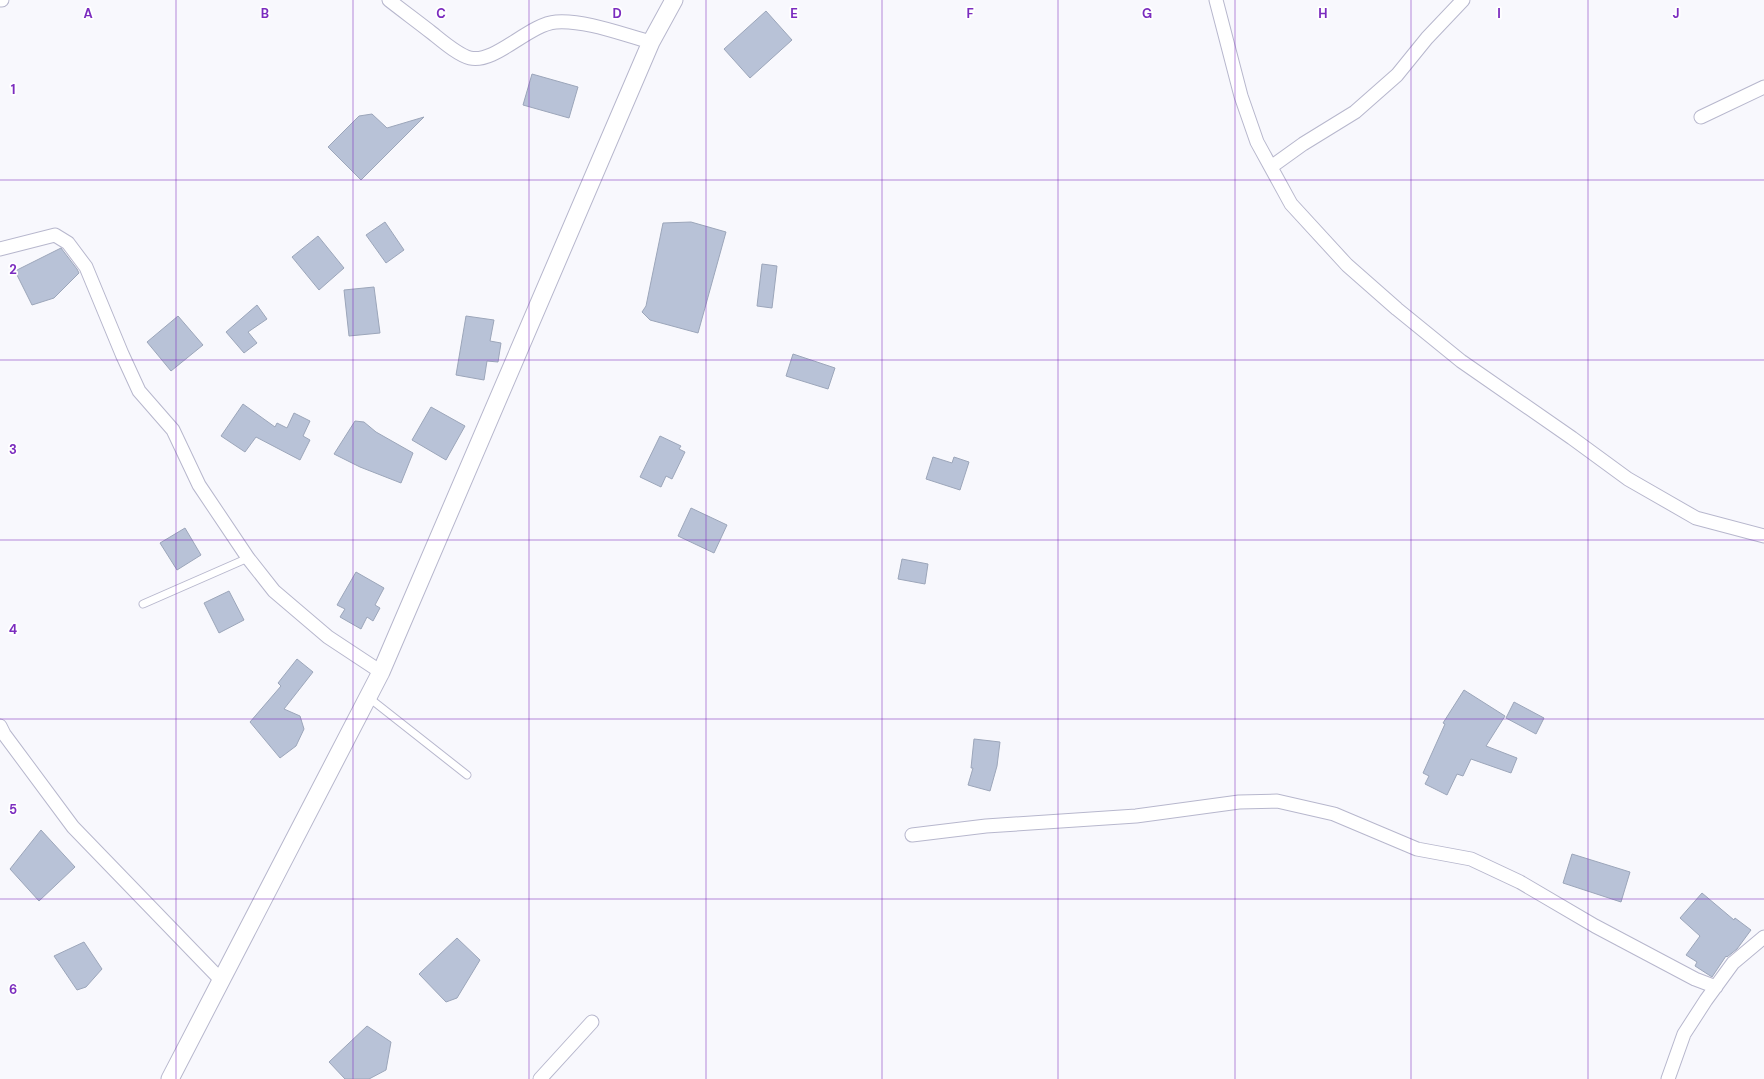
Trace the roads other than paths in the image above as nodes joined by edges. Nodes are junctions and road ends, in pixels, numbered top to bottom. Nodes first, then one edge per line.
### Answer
1 (389, 0) edge
2 (674, 0) edge
3 (1216, 0) edge
4 (1463, 0) edge
5 (651, 42) junction
6 (1764, 87) edge
7 (1700, 117) dead end
8 (1271, 167) junction
9 (0, 249) edge
10 (1764, 536) edge
11 (248, 558) junction
12 (143, 604) dead end
13 (381, 672) junction
14 (368, 697) junction
15 (0, 726) edge
16 (467, 775) dead end
17 (912, 835) dead end
18 (1764, 937) edge
19 (221, 980) junction
20 (1716, 987) junction
21 (592, 1022) dead end
22 (170, 1079) edge
23 (540, 1079) edge
24 (1668, 1079) edge

1 - 5 street
2 - 5 street
3 - 8 street
4 - 8 street
5 - 13 street
6 - 7 street
8 - 10 street
9 - 11 street
11 - 12 lane
11 - 13 street
13 - 14 street
14 - 16 lane
14 - 19 street
15 - 19 street
17 - 20 street
18 - 20 street
19 - 22 street
20 - 24 street
21 - 23 street

